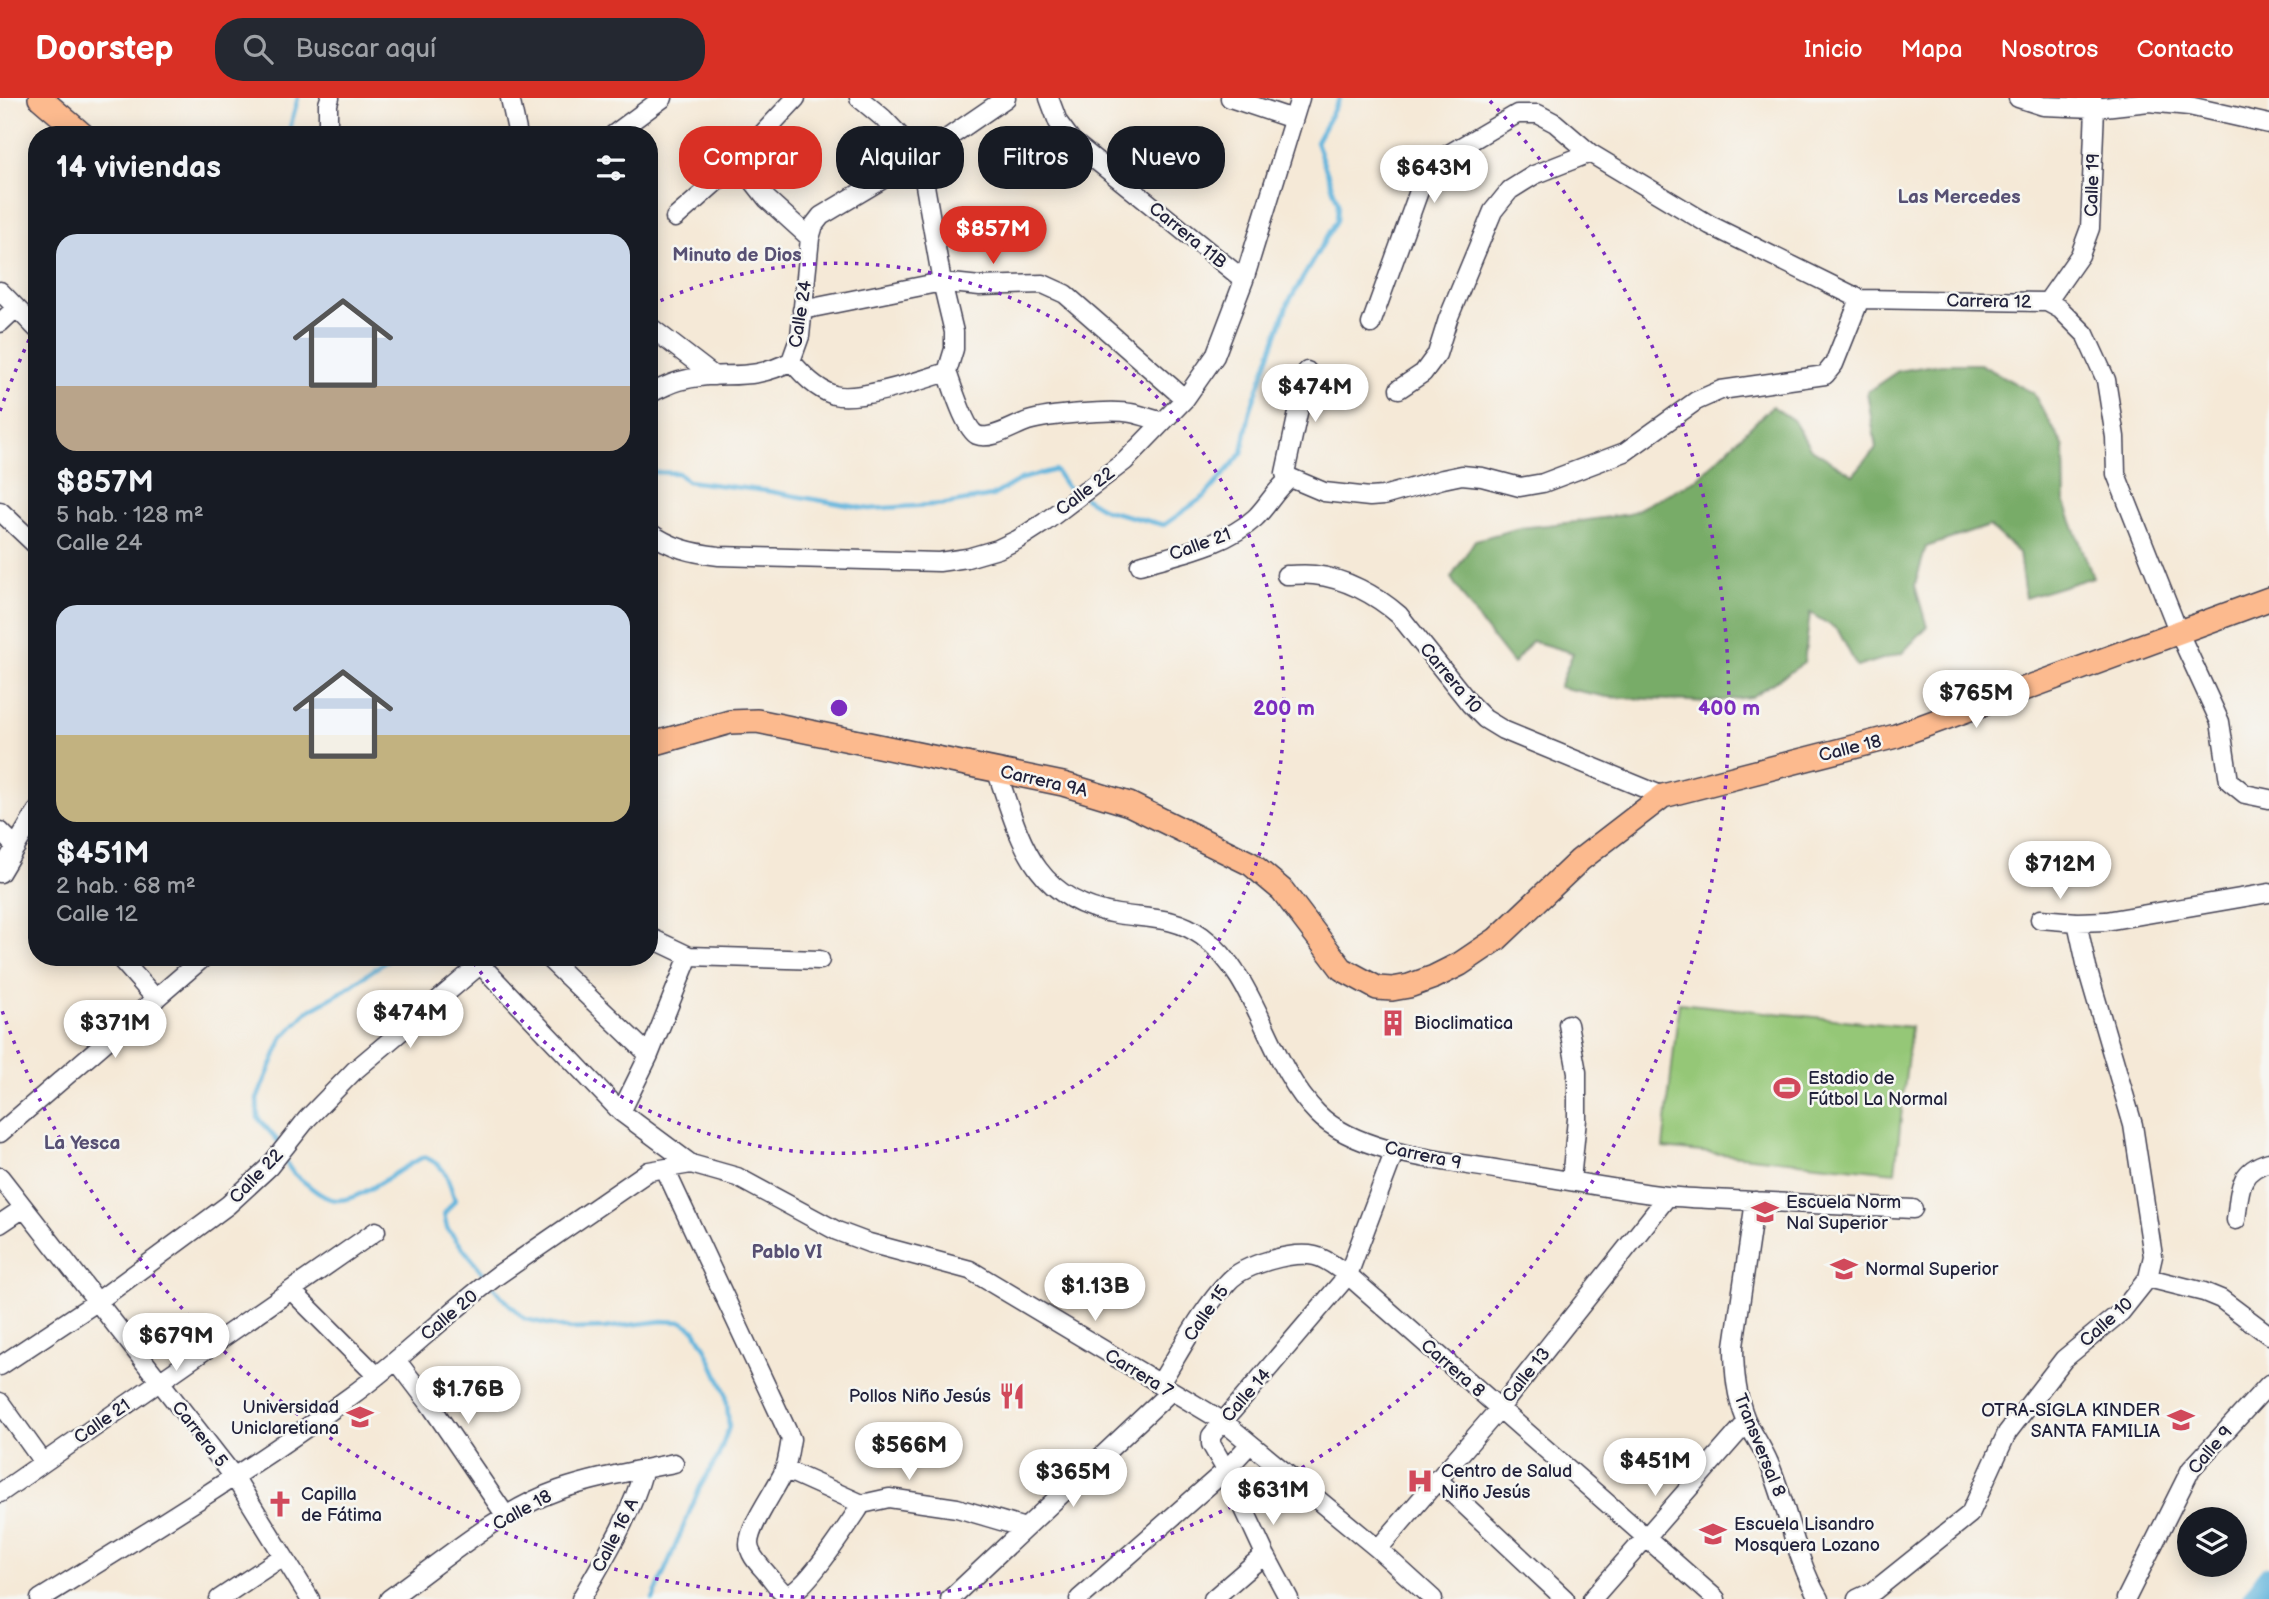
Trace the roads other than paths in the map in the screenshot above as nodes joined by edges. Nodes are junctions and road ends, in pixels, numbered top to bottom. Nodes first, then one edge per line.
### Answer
1 (40, 98) edge
2 (330, 98) edge
3 (510, 98) edge
4 (663, 98) edge
5 (796, 98) edge
6 (859, 98) edge
7 (1006, 98) edge
8 (1049, 98) edge
9 (1230, 98) edge
10 (1300, 98) edge
11 (2018, 98) edge
12 (2093, 103) edge
13 (1293, 120) junction
14 (2269, 124) edge
15 (73, 126) edge
16 (328, 126) edge
17 (516, 126) edge
18 (625, 126) edge
19 (771, 126) edge
20 (892, 126) edge
21 (964, 127) edge
22 (1590, 153) junction
23 (708, 189) edge
24 (759, 189) edge
25 (865, 189) edge
26 (926, 189) edge
27 (675, 218) dead end
28 (810, 238) junction
29 (1244, 280) junction
30 (942, 282) junction
31 (0, 291) edge
32 (1860, 299) junction
33 (2047, 302) junction
34 (16, 308) junction
35 (802, 310) junction
36 (28, 320) edge
37 (0, 323) edge
38 (1371, 324) dead end
39 (658, 333) edge
40 (791, 361) junction
41 (1307, 371) dead end
42 (947, 372) junction
43 (714, 376) junction
44 (1399, 389) dead end
45 (658, 390) edge
46 (1185, 399) junction
47 (1163, 422) junction
48 (1285, 482) junction
49 (3, 519) edge
50 (658, 537) edge
51 (28, 540) edge
52 (1140, 565) dead end
53 (1286, 575) dead end
54 (2269, 599) edge
55 (2179, 633) junction
56 (658, 743) edge
57 (996, 769) junction
58 (1663, 796) junction
59 (2269, 799) edge
60 (28, 826) edge
61 (0, 831) edge
62 (16, 847) junction
63 (0, 873) edge
64 (2269, 893) edge
65 (2040, 919) dead end
66 (2077, 922) junction
67 (658, 941) edge
68 (688, 956) junction
69 (820, 960) dead end
70 (129, 966) edge
71 (194, 966) edge
72 (479, 966) edge
73 (490, 966) edge
74 (563, 966) edge
75 (156, 999) junction
76 (1568, 1024) dead end
77 (649, 1055) junction
78 (621, 1112) junction
79 (0, 1133) edge
80 (1394, 1153) junction
81 (2269, 1161) edge
82 (691, 1164) junction
83 (664, 1169) junction
84 (0, 1177) edge
85 (1571, 1181) junction
86 (1668, 1196) junction
87 (1755, 1201) junction
88 (24, 1208) junction
89 (1913, 1209) dead end
90 (2236, 1220) dead end
91 (0, 1224) edge
92 (376, 1231) dead end
93 (1270, 1261) joint
94 (1348, 1275) junction
95 (2148, 1278) junction
96 (291, 1290) junction
97 (98, 1301) junction
98 (2269, 1335) edge
99 (397, 1361) junction
100 (0, 1366) edge
101 (377, 1377) junction
102 (159, 1382) junction
103 (2269, 1384) edge
104 (1164, 1388) junction
105 (0, 1402) edge
106 (1499, 1409) junction
107 (1224, 1422) junction
108 (1747, 1422) junction
109 (1250, 1444) junction
110 (43, 1462) junction
111 (674, 1463) dead end
112 (644, 1469) junction
113 (784, 1469) junction
114 (1226, 1470) junction
115 (235, 1478) junction
116 (1437, 1479) junction
117 (0, 1493) edge
118 (862, 1504) junction
119 (506, 1516) junction
120 (1025, 1528) junction
121 (1646, 1539) junction
122 (1378, 1549) junction
123 (1265, 1554) junction
124 (282, 1557) junction
125 (1877, 1595) edge
126 (40, 1599) edge
127 (219, 1599) edge
128 (310, 1599) edge
129 (389, 1599) edge
130 (581, 1599) edge
131 (950, 1599) edge
132 (1079, 1599) edge
133 (1213, 1599) edge
134 (1289, 1599) edge
135 (1433, 1599) edge
136 (1564, 1599) edge
137 (1592, 1599) edge
138 (1716, 1599) edge
139 (1819, 1599) edge
140 (1857, 1599) edge
141 (2126, 1599) edge

1 - 15 main road
2 - 16 street
3 - 17 street
4 - 18 street
5 - 19 street
6 - 20 street
7 - 21 street, Calle 24
8 - 29 street, Carrera 11B
9 - 13 street
10 - 13 street, Calle 22
11 - 12 street
12 - 14 street
12 - 33 street, Calle 19
13 - 29 street, Calle 22
22 - 32 street, Carrera 12
22 - 38 street, Carrera 12
22 - 44 street
23 - 27 street
24 - 28 street
25 - 28 street, Calle 24
26 - 30 street
28 - 35 street, Calle 24
29 - 46 street, Calle 22
30 - 35 street
30 - 42 street
30 - 46 street
31 - 34 street
32 - 33 street, Carrera 12
32 - 48 street
33 - 55 street, Carrera 12
34 - 36 street
34 - 37 street
35 - 40 street, Calle 24
39 - 43 street
40 - 42 street
40 - 43 street, Calle 24
41 - 48 street
42 - 47 street
43 - 45 street, Calle 24
46 - 47 street, Calle 22
47 - 50 street, Calle 22
48 - 52 street, Calle 21
49 - 51 street
53 - 58 street, Carrera 10
54 - 55 main road, Calle 18
55 - 58 main road, Calle 18
55 - 59 street, Carrera 12
56 - 57 main road, Carrera 9A
57 - 58 main road, Carrera 9A
57 - 80 street, Carrera 9
60 - 62 street
61 - 62 street
62 - 63 street
64 - 66 street
65 - 66 street
66 - 95 street
67 - 68 street
68 - 69 street
68 - 77 street
70 - 75 street
71 - 75 street
72 - 97 street, Calle 22
73 - 78 street
74 - 77 street
75 - 79 street
76 - 85 street
77 - 78 street
78 - 82 street
80 - 85 street, Carrera 9
80 - 94 street, Calle 14
81 - 90 street
82 - 83 street, Calle 20
82 - 104 street, Carrera 7
83 - 99 street, Calle 20
83 - 113 street
84 - 88 street, Carrera 5
85 - 86 street, Carrera 9
86 - 87 street, Carrera 9
86 - 106 street, Calle 13
87 - 89 street, Carrera 9
87 - 108 street, Transversal 8
88 - 91 street
88 - 97 street, Carrera 5
92 - 96 street, Calle 21
93 - 94 street, Carrera 8
93 - 104 street, Calle 15
94 - 106 street, Carrera 8
94 - 107 street, Calle 14
95 - 98 street
95 - 125 street, Calle 10
96 - 101 street
96 - 102 street, Calle 21
97 - 100 street, Calle 22
97 - 102 street, Carrera 5
99 - 101 street, Calle 20
99 - 119 street
101 - 115 street, Calle 20
102 - 110 street, Calle 21
102 - 115 street, Carrera 5
103 - 141 street, Calle 9
104 - 107 street, Carrera 7
104 - 120 street, Calle 15
105 - 110 street
106 - 116 street, Calle 13
106 - 121 street, Carrera 8
107 - 109 street, Carrera 7
107 - 114 street, Calle 14
108 - 121 street
108 - 139 street, Transversal 8
109 - 114 street
109 - 122 street, Carrera 7
110 - 117 street, Calle 21
111 - 112 street, Calle 18
112 - 119 street, Calle 18
112 - 130 street, Calle 16 A
113 - 118 street
113 - 118 street
114 - 123 street
114 - 132 street
115 - 124 street, Carrera 5
115 - 126 street, Calle 20
116 - 122 street, Calle 13
116 - 136 street
118 - 120 street
119 - 129 street, Calle 18
120 - 131 street, Calle 15
121 - 137 street
121 - 138 street, Carrera 8
122 - 135 street, Carrera 7
123 - 133 street
123 - 134 street
124 - 127 street
124 - 128 street, Carrera 5
125 - 140 street, Calle 10

